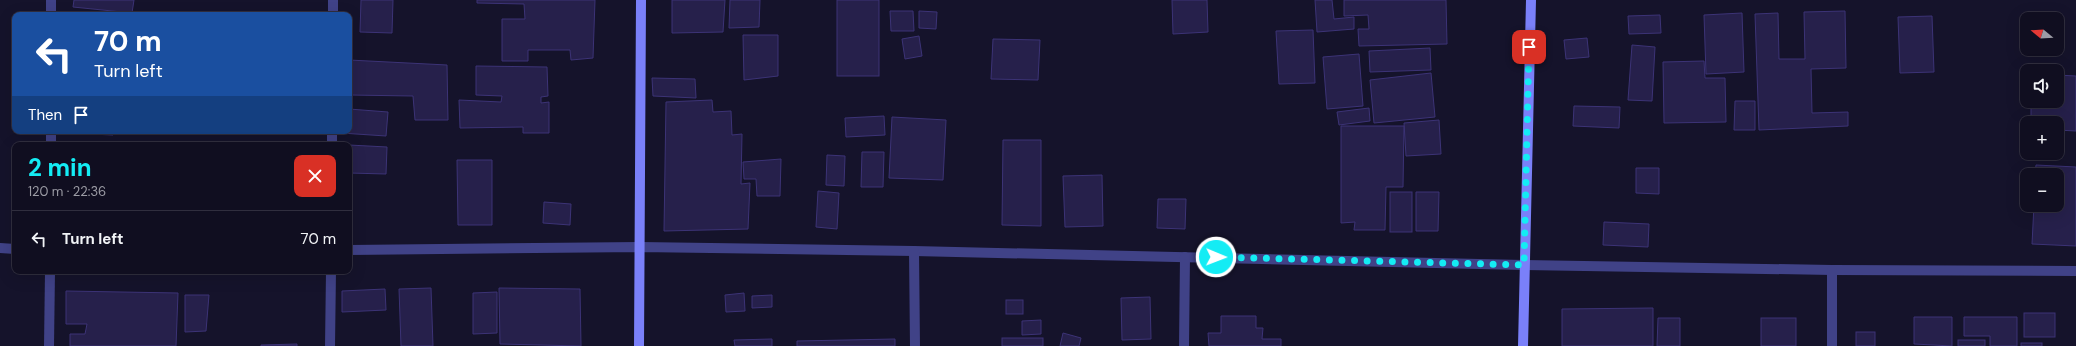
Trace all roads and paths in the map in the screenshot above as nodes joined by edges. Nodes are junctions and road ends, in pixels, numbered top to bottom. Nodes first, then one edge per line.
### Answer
1 (51, 0) edge
2 (333, 0) edge
3 (641, 0) edge
4 (1531, 0) edge
5 (51, 12) edge
6 (333, 12) edge
7 (0, 248) edge
8 (640, 248) junction
9 (12, 249) edge
10 (352, 250) edge
11 (914, 251) junction
12 (1185, 257) junction
13 (1524, 265) junction
14 (1832, 270) junction
15 (2076, 271) edge
16 (50, 274) edge
17 (331, 274) edge
18 (49, 346) edge
19 (330, 346) edge
20 (639, 346) edge
21 (914, 346) edge
22 (1184, 346) edge
23 (1523, 346) edge
24 (1832, 346) edge

1 - 5 street
2 - 6 street
3 - 8 street
4 - 13 street
7 - 9 street
8 - 10 street
8 - 11 street
8 - 20 street
11 - 12 street
11 - 21 street
12 - 13 street
12 - 22 street
13 - 14 street
13 - 23 street
14 - 15 street
14 - 24 street
16 - 18 street
17 - 19 street

